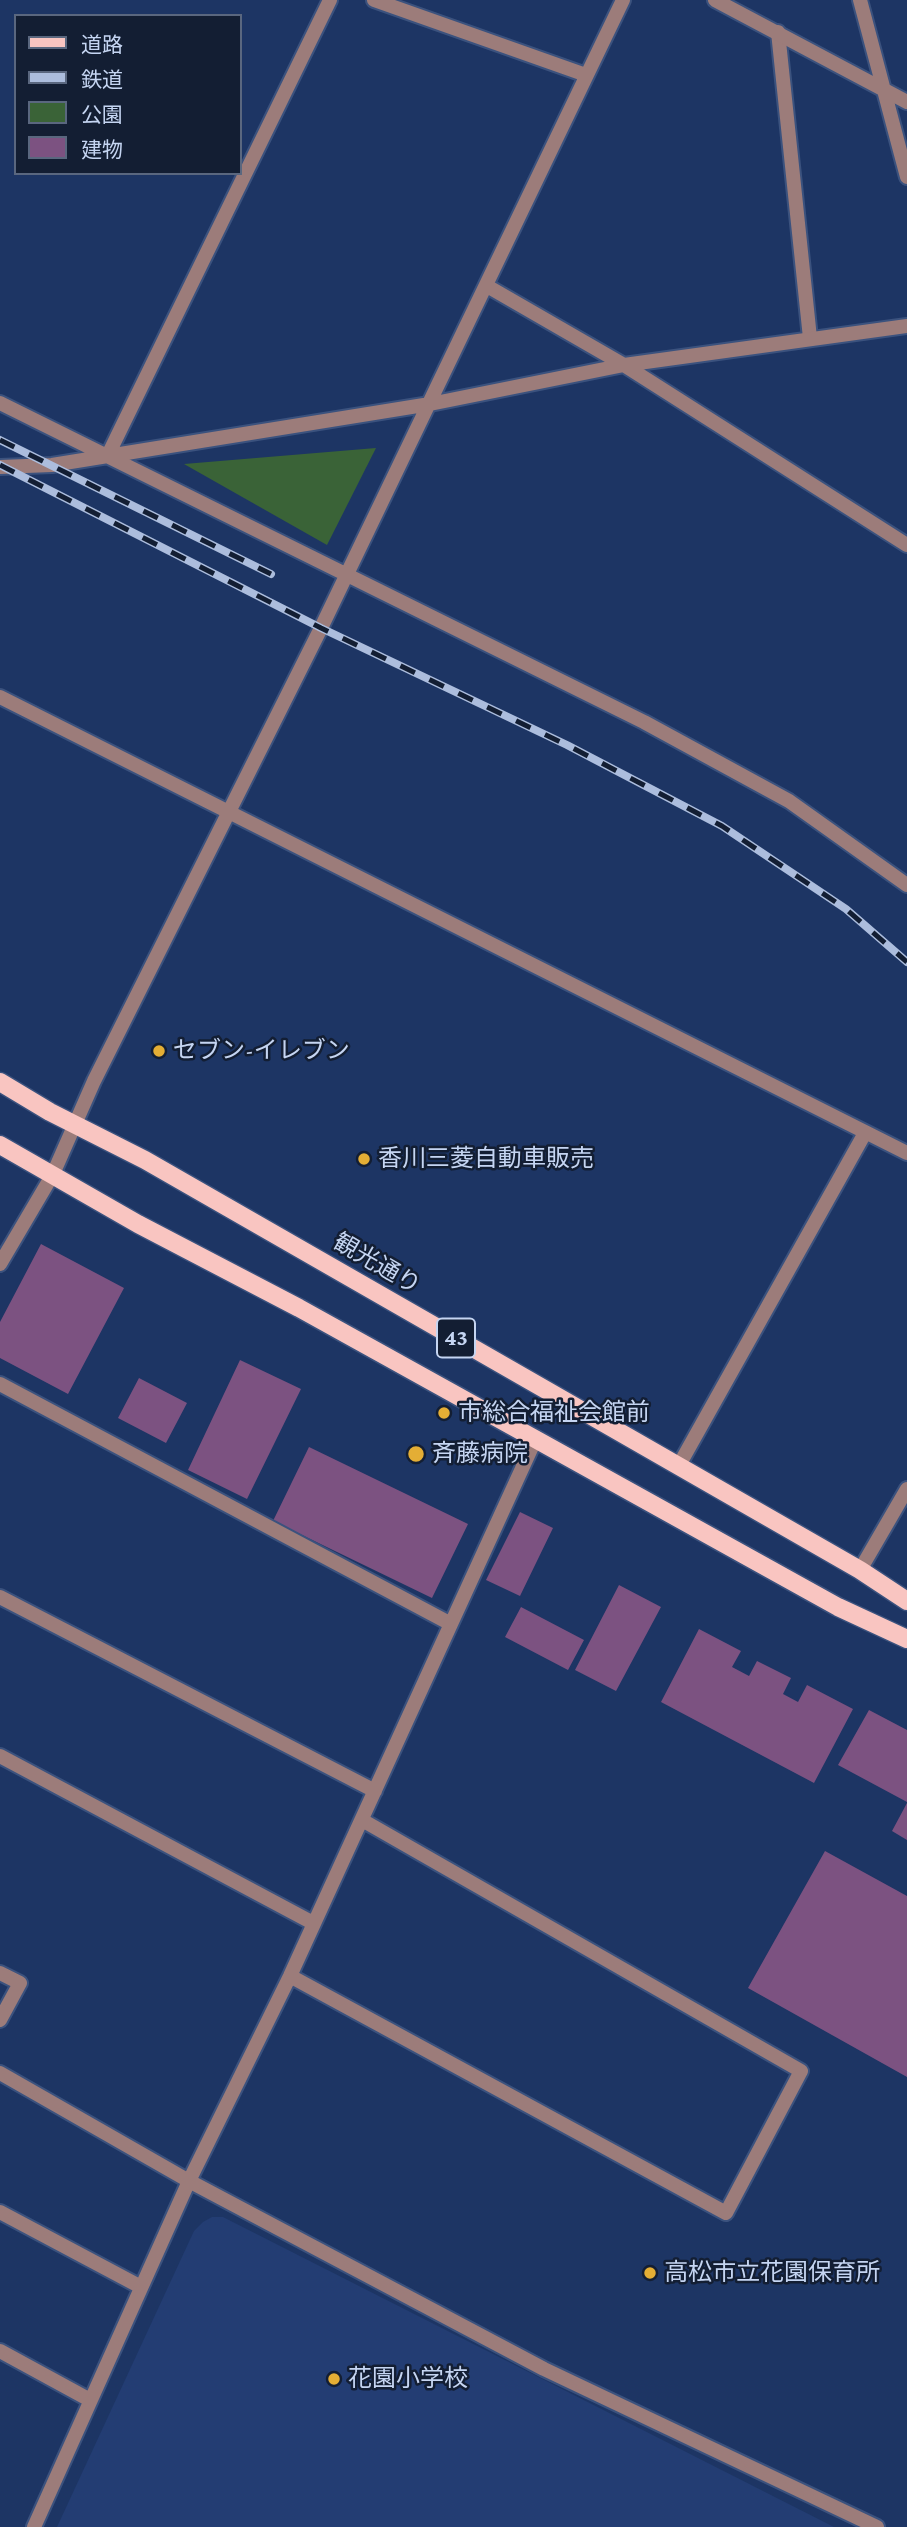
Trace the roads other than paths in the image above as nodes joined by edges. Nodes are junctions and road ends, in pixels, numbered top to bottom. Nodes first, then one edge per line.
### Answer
1 (330, 0) edge
2 (374, 0) edge
3 (623, 0) edge
4 (715, 0) edge
5 (860, 0) edge
6 (778, 32) junction
7 (586, 75) junction
8 (884, 90) junction
9 (907, 102) edge
10 (907, 177) edge
11 (487, 285) junction
12 (907, 326) edge
13 (810, 338) junction
14 (624, 365) junction
15 (0, 403) edge
16 (430, 404) junction
17 (108, 455) junction
18 (0, 467) edge
19 (907, 545) edge
20 (346, 575) junction
21 (0, 697) edge
22 (229, 814) junction
23 (907, 884) edge
24 (0, 1082) edge
25 (75, 1125) junction
26 (865, 1133) junction
27 (0, 1144) edge
28 (907, 1153) edge
29 (53, 1174) junction
30 (0, 1264) edge
31 (0, 1384) edge
32 (536, 1438) junction
33 (678, 1467) junction
34 (907, 1489) edge
35 (860, 1570) junction
36 (0, 1597) edge
37 (907, 1601) edge
38 (451, 1624) junction
39 (907, 1639) edge
40 (0, 1756) edge
41 (374, 1791) junction
42 (362, 1820) junction
43 (313, 1923) junction
44 (0, 1973) edge
45 (290, 1976) junction
46 (0, 2020) edge
47 (0, 2073) edge
48 (189, 2181) junction
49 (0, 2212) edge
50 (141, 2287) junction
51 (0, 2351) edge
52 (90, 2400) junction
53 (34, 2527) edge
54 (877, 2527) edge

1 - 17 street
2 - 7 street
3 - 7 street
4 - 6 street
5 - 8 street
6 - 8 street
6 - 13 street
7 - 11 street
8 - 9 street
8 - 10 street
11 - 14 street
11 - 16 street
12 - 13 street
13 - 14 street
14 - 16 street
14 - 19 street
15 - 17 street
16 - 17 street
16 - 20 street
17 - 18 street
17 - 20 street
20 - 22 street
20 - 23 street
21 - 22 street
22 - 25 street
22 - 26 street
24 - 25 main road, 観光通り / 43
25 - 29 street
25 - 33 main road, 観光通り / 43
26 - 28 street
26 - 33 street
27 - 29 main road, 43
29 - 30 street
29 - 32 main road, 43
31 - 38 street
32 - 38 street
32 - 39 main road, 43
33 - 35 main road, 観光通り / 43
34 - 35 street
35 - 37 main road, 観光通り / 43
36 - 41 street
38 - 41 street
40 - 43 street
41 - 42 street
42 - 43 street
42 - 45 street
43 - 45 street
44 - 46 street
45 - 48 street
47 - 48 street
48 - 50 street
48 - 54 street
49 - 50 street
50 - 52 street
51 - 52 street
52 - 53 street

